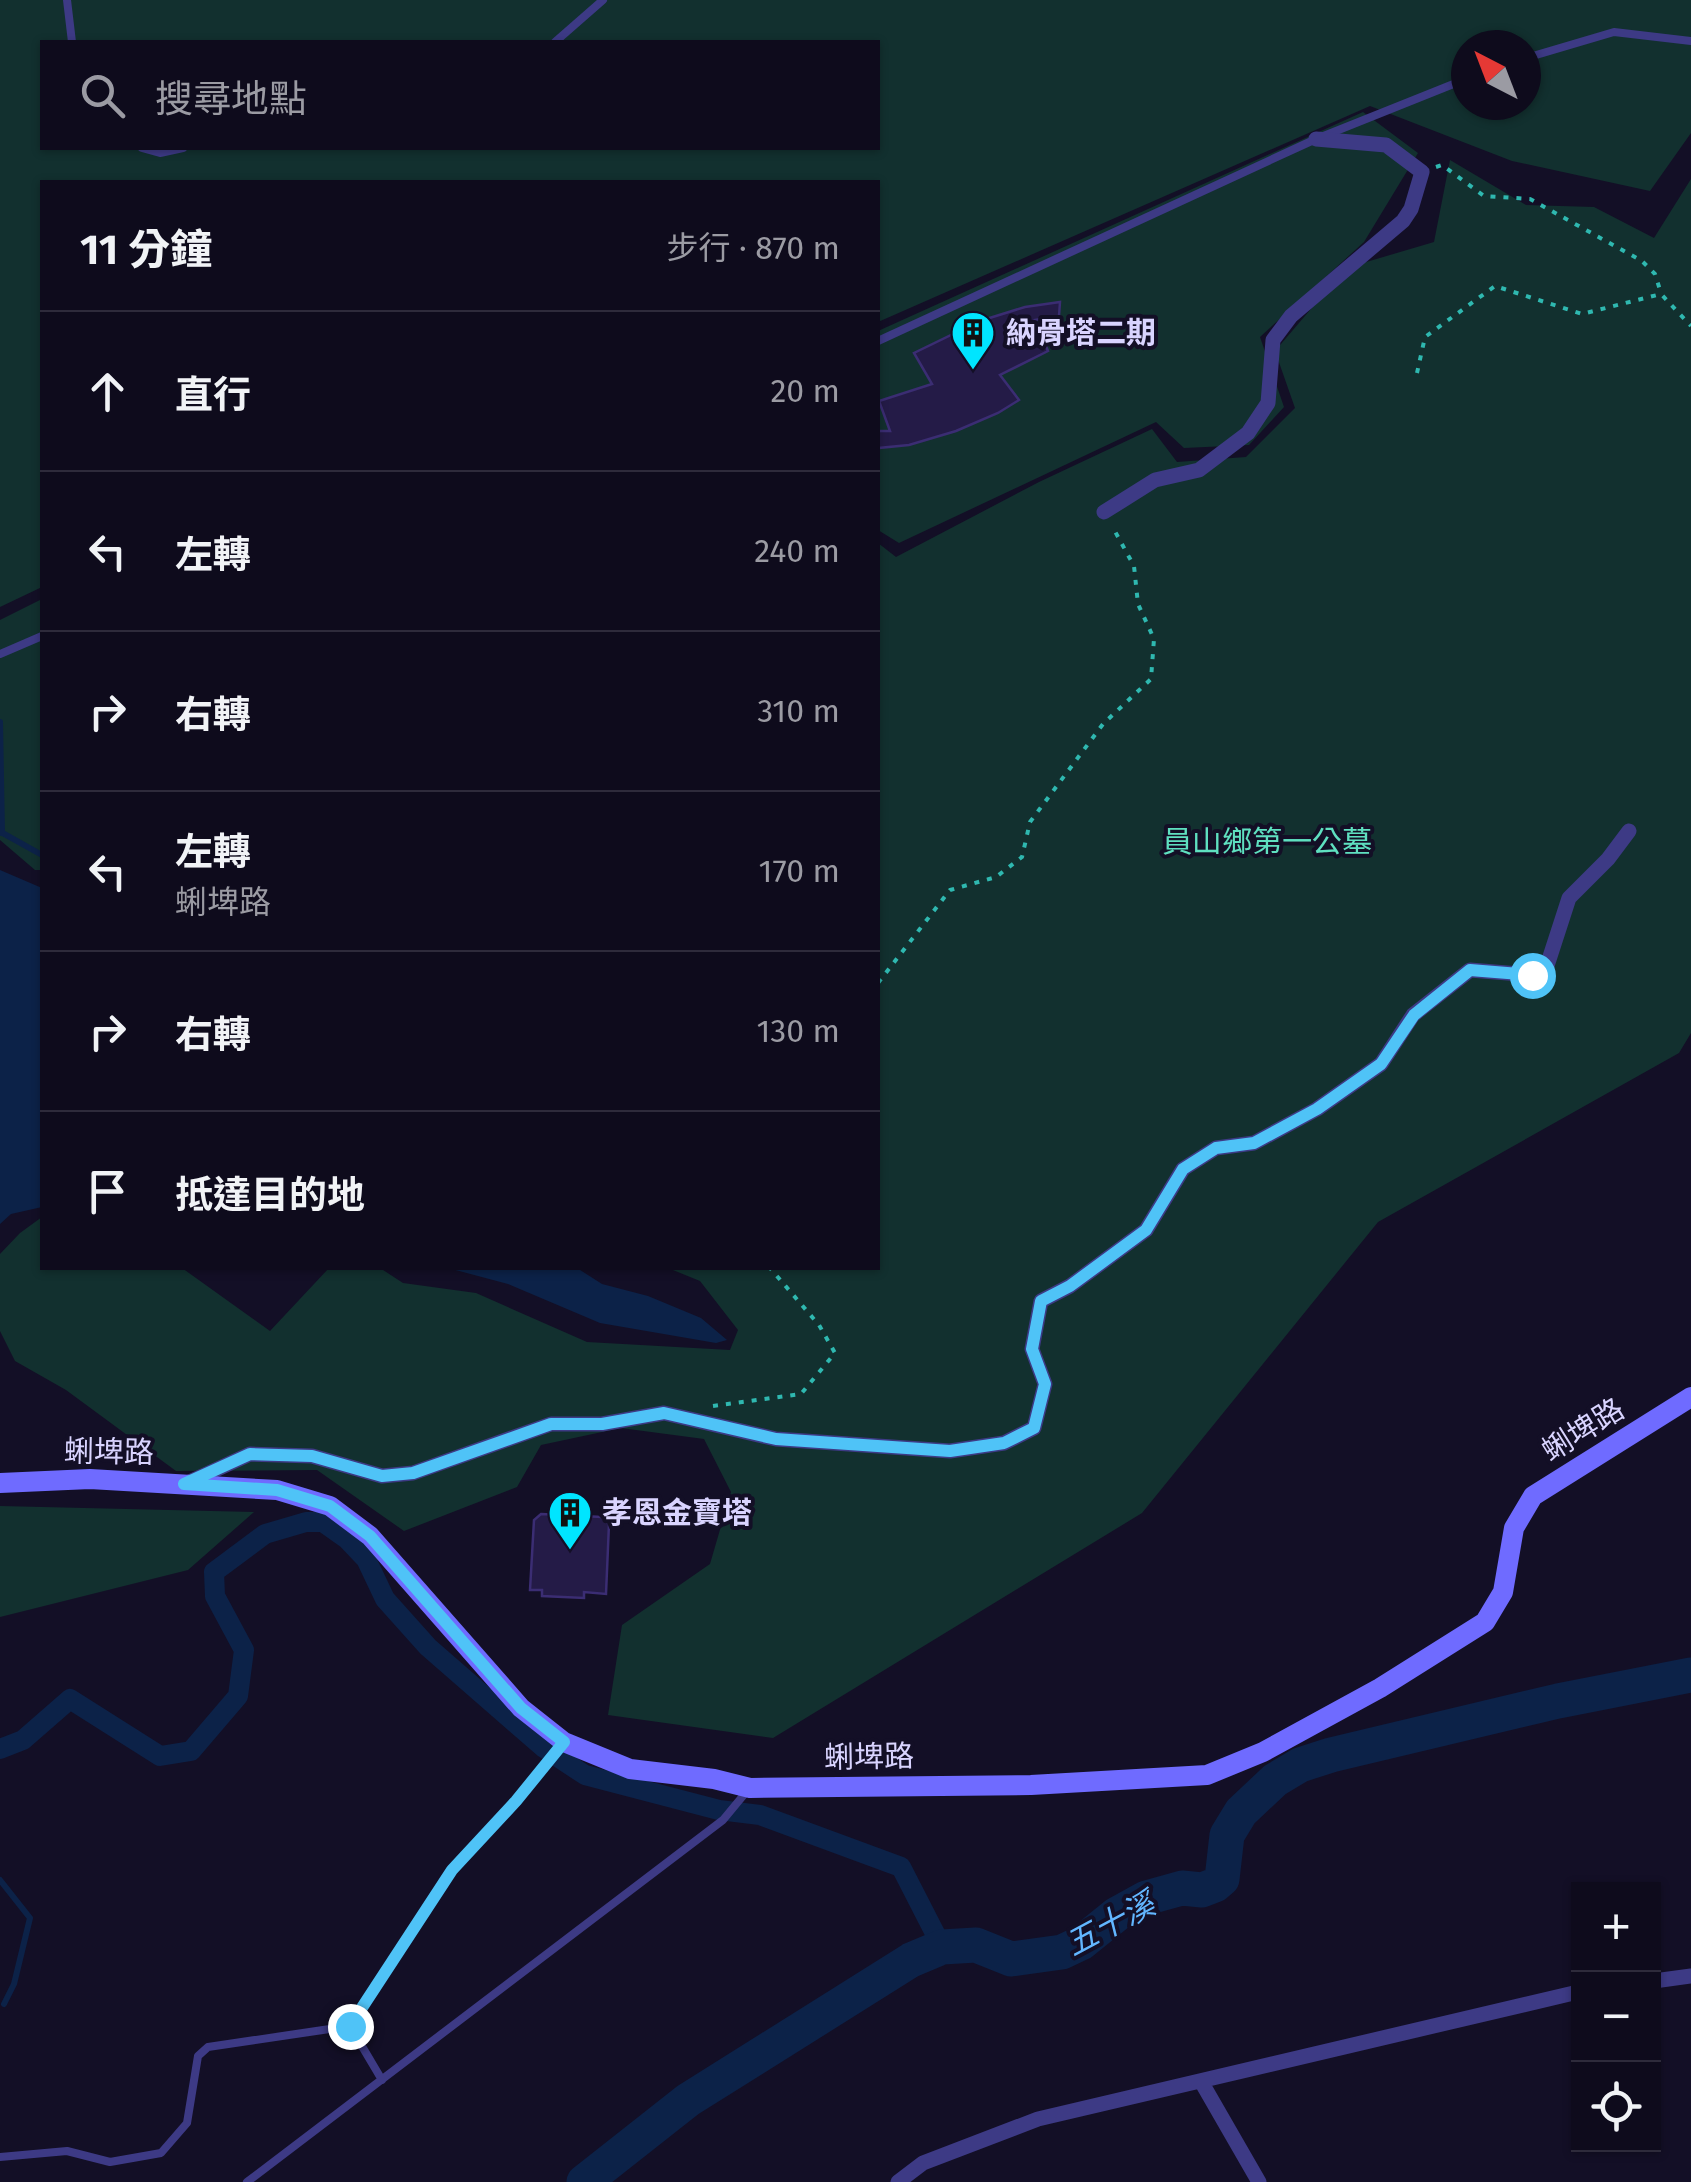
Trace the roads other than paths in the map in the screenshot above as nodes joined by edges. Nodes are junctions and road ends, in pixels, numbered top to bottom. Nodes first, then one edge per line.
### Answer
1 (67, 0) edge
2 (603, 0) edge
3 (72, 40) edge
4 (557, 40) edge
5 (1691, 41) edge
6 (1541, 54) edge
7 (1451, 85) edge
8 (1316, 139) junction
9 (149, 150) edge
10 (174, 150) edge
11 (880, 340) edge
12 (1104, 512) road end
13 (40, 637) edge
14 (0, 654) edge
15 (1629, 831) dead end
16 (1691, 1398) edge
17 (0, 1483) edge
18 (184, 1484) junction
19 (564, 1742) junction
20 (750, 1788) junction
21 (1691, 1976) edge
22 (1661, 1980) edge
23 (1571, 1994) edge
24 (350, 2026) junction
25 (382, 2080) junction
26 (1202, 2083) junction
27 (0, 2157) edge
28 (247, 2182) edge
29 (898, 2182) edge
30 (1259, 2182) edge

1 - 3 lane
2 - 4 lane
5 - 6 lane
7 - 8 lane
8 - 11 lane
8 - 12 street
9 - 10 lane
13 - 14 lane
15 - 18 street
16 - 20 street, 蜊埤路
17 - 18 street, 蜊埤路
18 - 19 street, 蜊埤路
19 - 20 street, 蜊埤路
19 - 24 lane
20 - 25 lane
21 - 22 street
23 - 26 street
24 - 25 lane
24 - 27 lane
25 - 28 lane
26 - 29 street
26 - 30 street

